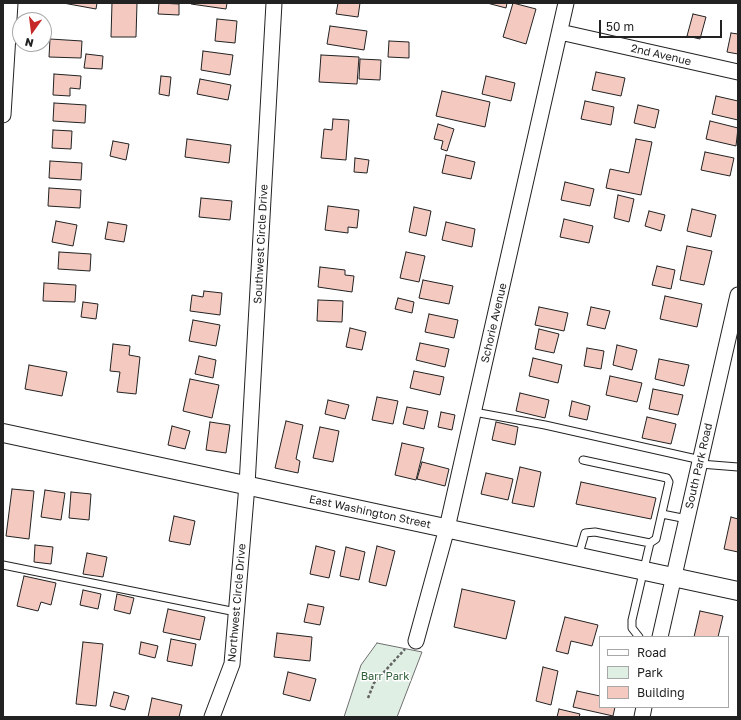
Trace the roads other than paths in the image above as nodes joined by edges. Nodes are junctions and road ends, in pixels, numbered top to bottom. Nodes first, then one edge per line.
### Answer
1 (10, 3) edge
2 (274, 3) edge
3 (566, 3) edge
4 (560, 32) junction
5 (738, 72) edge
6 (3, 115) edge
7 (738, 295) edge
8 (474, 412) junction
9 (3, 433) edge
10 (583, 460) dead end
11 (700, 462) junction
12 (738, 467) edge
13 (247, 485) junction
14 (662, 514) junction
15 (687, 519) junction
16 (447, 528) junction
17 (650, 543) junction
18 (578, 557) junction
19 (3, 565) edge
20 (643, 571) junction
21 (674, 577) junction
22 (738, 591) edge
23 (236, 612) junction
24 (638, 636) edge
25 (660, 636) edge
26 (416, 641) road end
27 (212, 717) edge

1 - 6 street
2 - 13 street, Southwest Circle Drive
3 - 4 street, Schorie Avenue
4 - 5 street, 2nd Avenue
4 - 8 street, Schorie Avenue
7 - 11 street, South Park Road
8 - 11 lane
8 - 16 street, Schorie Avenue
9 - 13 street, East Washington Street
10 - 14 lane
11 - 12 lane
11 - 15 street, South Park Road
13 - 16 street, East Washington Street
13 - 23 street, Northwest Circle Drive
14 - 15 lane
14 - 17 lane
15 - 21 street, South Park Road
16 - 18 street, East Washington Street
16 - 26 street, Schorie Avenue
17 - 18 lane
17 - 20 lane
18 - 20 street, East Washington Street
19 - 23 lane
20 - 21 street, East Washington Street
20 - 24 lane
21 - 22 street, East Washington Street
21 - 25 street, South Park Road
23 - 27 street, Northwest Circle Drive

